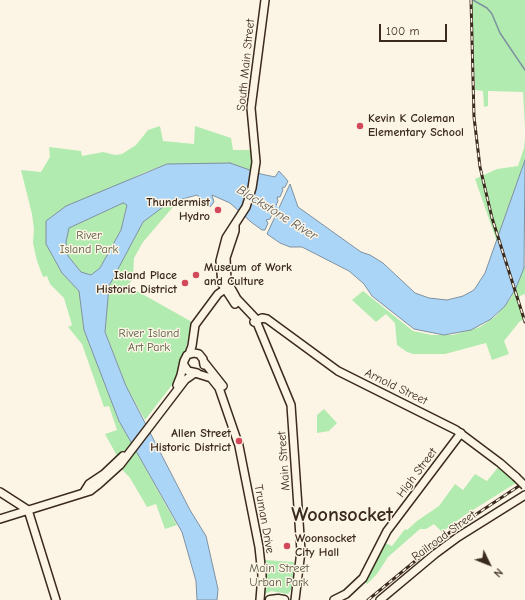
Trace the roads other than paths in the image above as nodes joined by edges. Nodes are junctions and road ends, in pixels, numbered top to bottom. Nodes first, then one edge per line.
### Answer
1 (265, 0) edge
2 (227, 288) junction
3 (198, 320) junction
4 (256, 323) junction
5 (189, 354) junction
6 (202, 359) junction
7 (184, 365) junction
8 (195, 373) junction
9 (170, 400) junction
10 (461, 433) junction
11 (238, 444) junction
12 (525, 486) edge
13 (0, 492) edge
14 (525, 495) edge
15 (28, 510) junction
16 (0, 519) edge
17 (56, 600) edge
18 (260, 600) edge
19 (270, 600) edge
20 (284, 600) edge
21 (295, 600) edge
22 (334, 600) edge
23 (380, 600) edge

1 - 2 main road, South Main Street
2 - 3 main road
2 - 4 main road, Main Street
3 - 5 main road
3 - 6 main road
4 - 10 main road, Arnold Street
4 - 21 main road, Main Street
5 - 6 main road
5 - 7 main road
6 - 8 main road
6 - 11 main road, Truman Drive
7 - 8 main road
7 - 9 main road
8 - 9 main road
8 - 11 main road, Truman Drive
9 - 15 main road
10 - 12 main road, Arnold Street, bridge
10 - 22 main road, High Street
11 - 18 main road, Truman Drive
13 - 15 main road
14 - 23 main road, Railroad Street
15 - 16 main road
15 - 17 main road
19 - 20 main road

